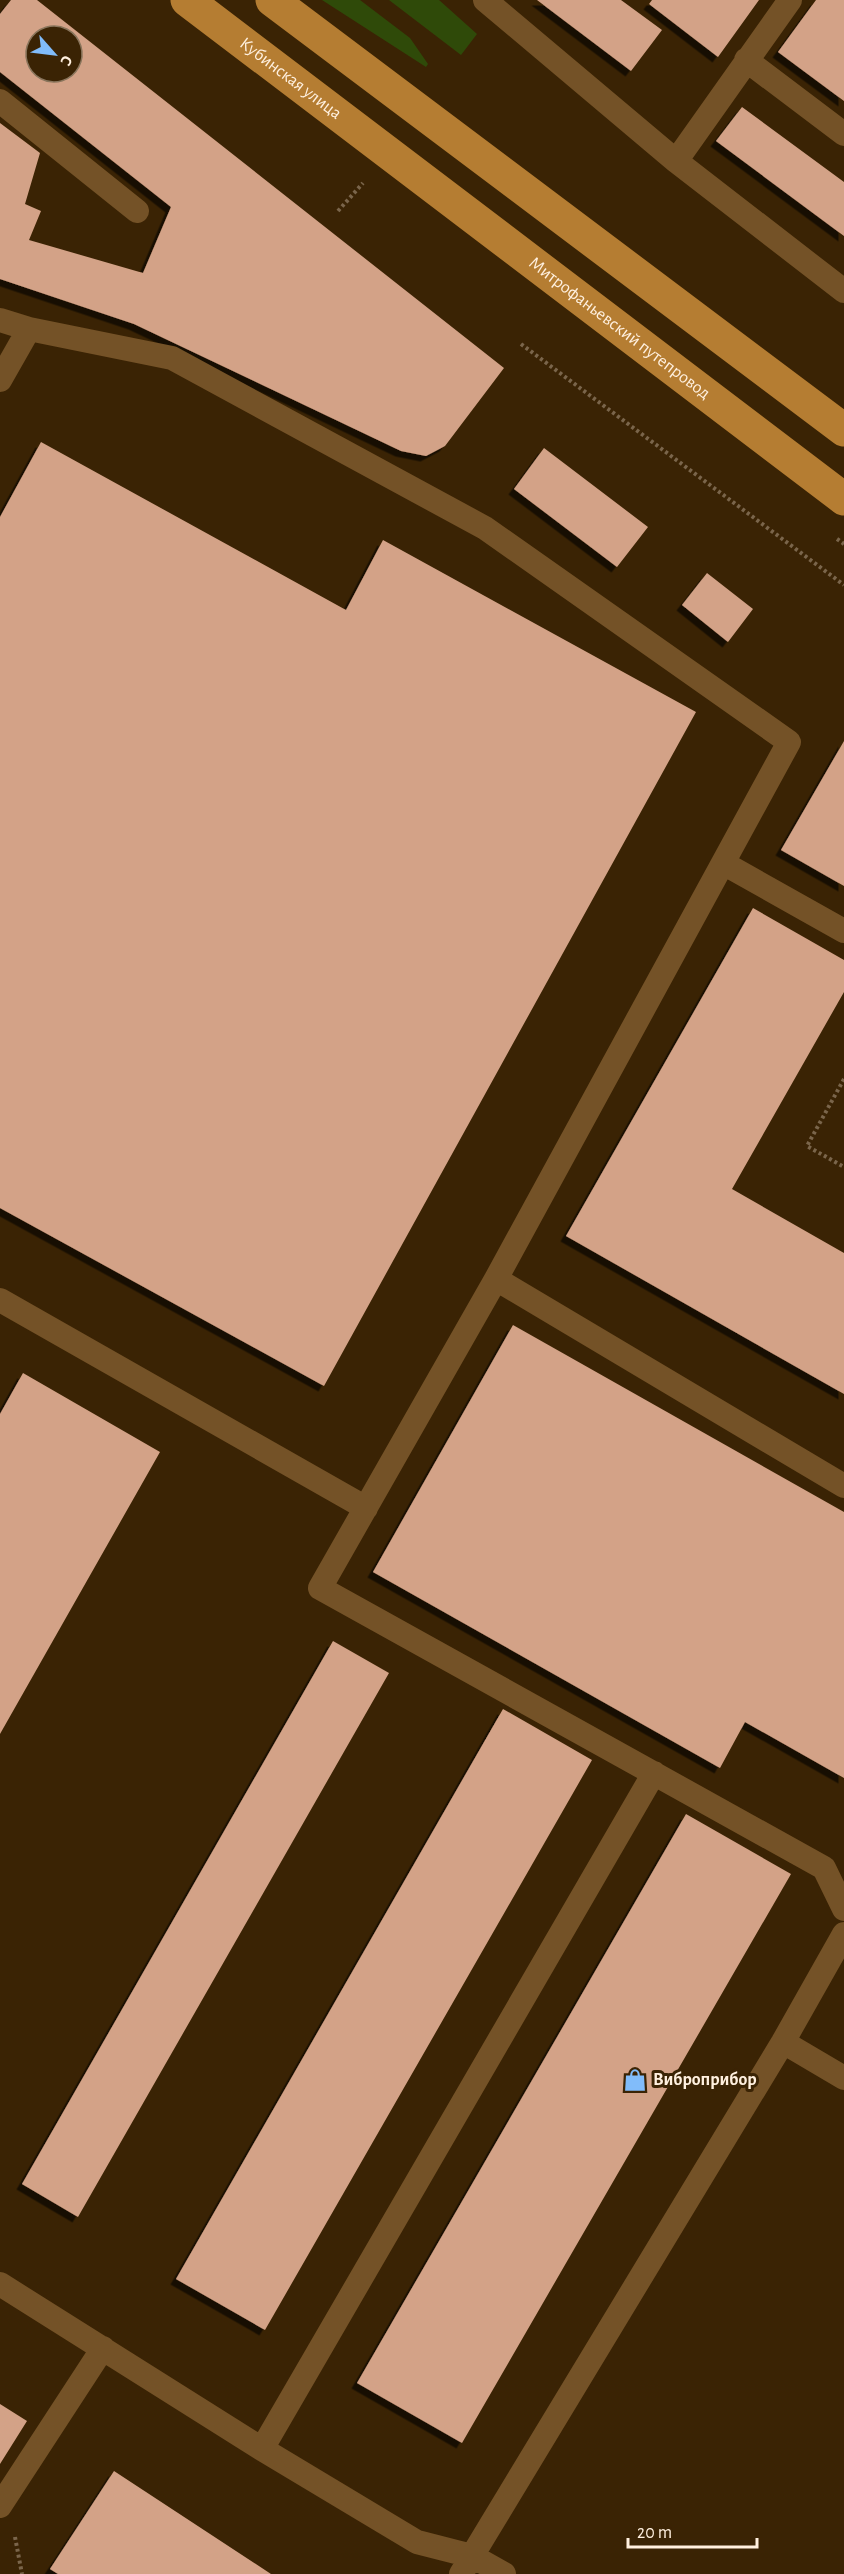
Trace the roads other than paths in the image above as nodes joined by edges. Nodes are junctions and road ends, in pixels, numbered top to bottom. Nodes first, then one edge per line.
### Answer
1 (187, 0) edge
2 (272, 0) edge
3 (485, 0) edge
4 (790, 0) edge
5 (746, 60) junction
6 (0, 102) edge
7 (844, 134) edge
8 (394, 159) joint
9 (676, 161) junction
10 (136, 211) dead end
11 (844, 291) edge
12 (0, 320) edge
13 (29, 329) junction
14 (0, 380) edge
15 (844, 430) edge
16 (844, 499) edge
17 (723, 863) junction
18 (844, 931) edge
19 (496, 1279) junction
20 (0, 1300) edge
21 (844, 1486) edge
22 (366, 1508) junction
23 (654, 1773) junction
24 (844, 1909) edge
25 (844, 1934) edge
26 (783, 2042) junction
27 (844, 2078) edge
28 (0, 2284) edge
29 (103, 2348) junction
30 (262, 2449) junction
31 (0, 2506) edge
32 (466, 2565) edge
33 (504, 2574) edge

1 - 8 main road, Кубинская улица
2 - 15 main road
3 - 9 lane
4 - 5 lane
5 - 7 lane
5 - 9 lane
6 - 10 lane
8 - 16 main road, Митрофаньевский путепровод
9 - 11 lane
12 - 13 lane
13 - 14 lane
13 - 17 lane
17 - 18 lane
17 - 19 lane
19 - 21 lane
19 - 22 lane
20 - 22 lane
22 - 23 lane
23 - 24 lane
23 - 30 lane
25 - 26 lane
26 - 27 lane
26 - 32 lane
28 - 29 lane
29 - 30 lane
29 - 31 lane
30 - 32 lane
32 - 33 lane

